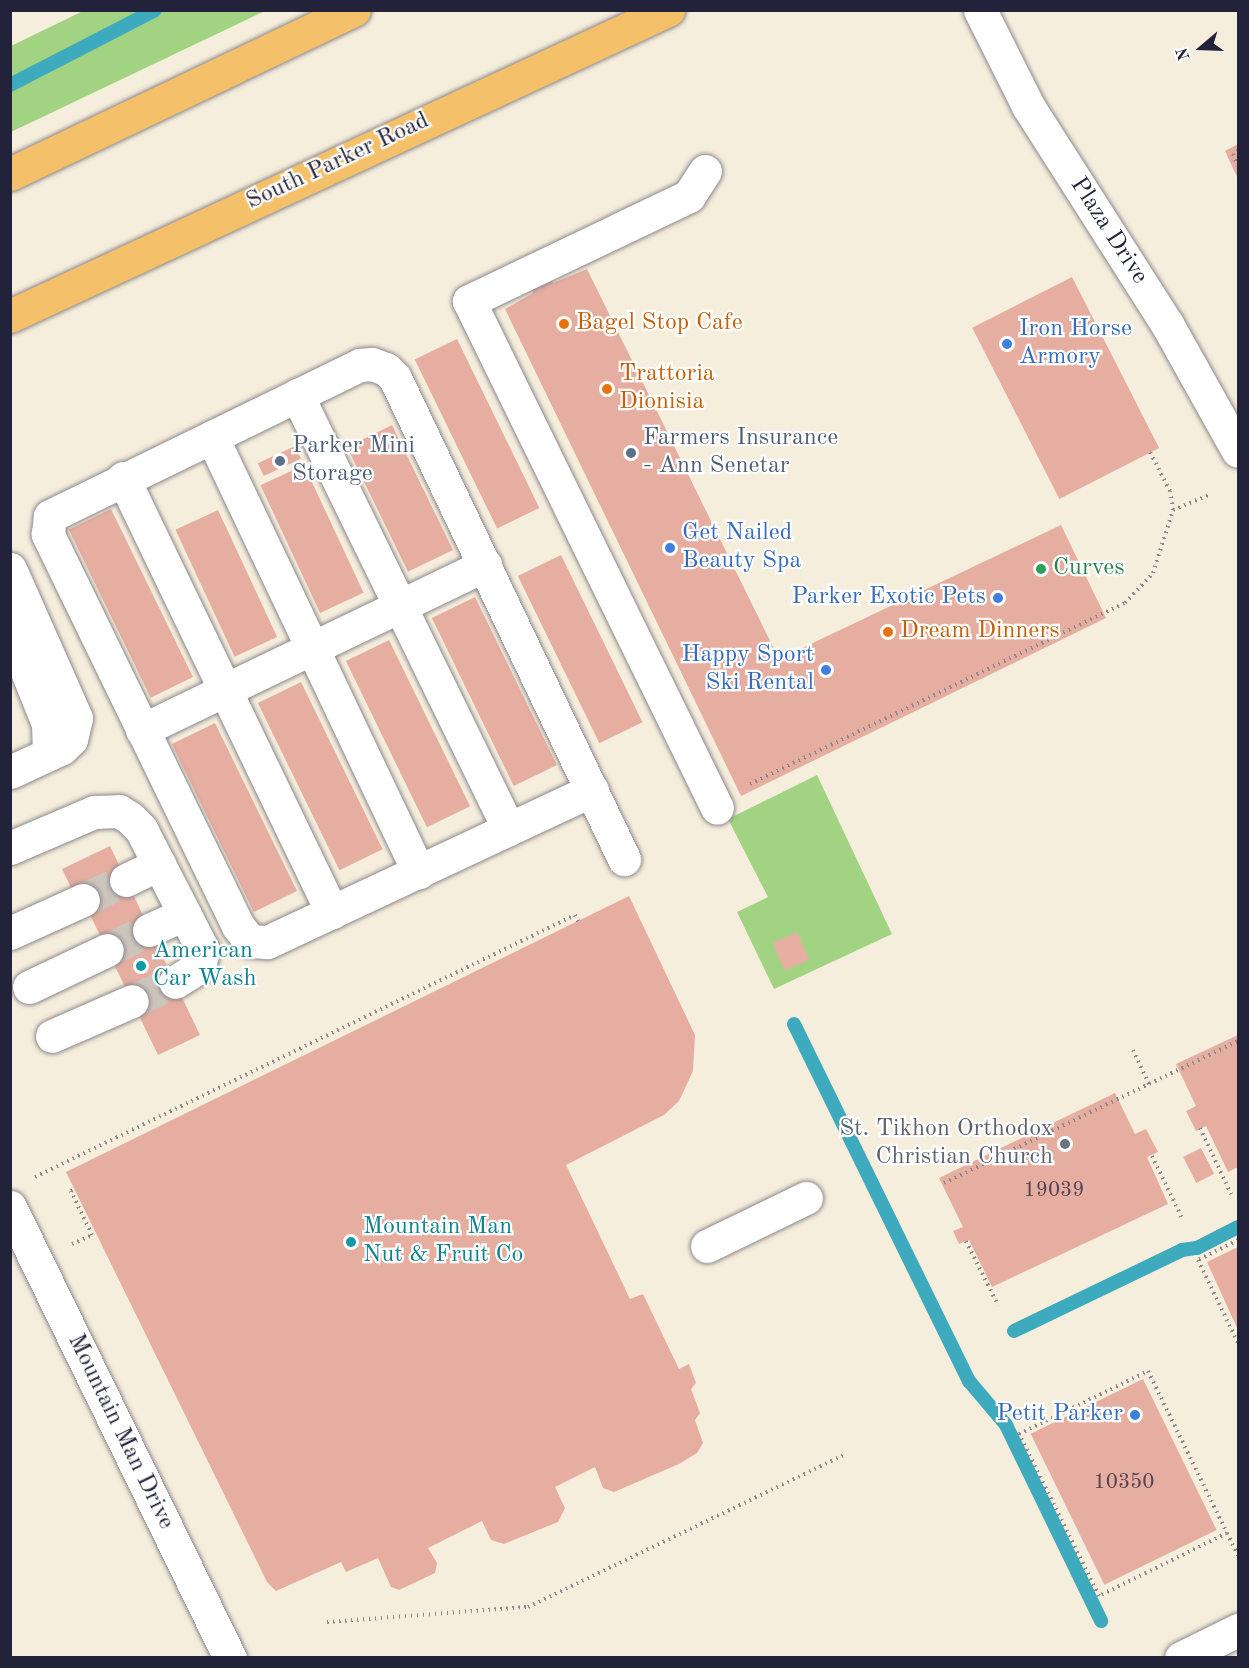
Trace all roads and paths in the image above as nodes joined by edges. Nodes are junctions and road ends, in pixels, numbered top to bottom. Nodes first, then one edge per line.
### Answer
1 (354, 10) edge
2 (668, 10) edge
3 (980, 10) edge
4 (1239, 151) edge
5 (1239, 166) edge
6 (705, 171) dead end
7 (10, 174) edge
8 (10, 316) edge
9 (297, 395) junction
10 (212, 437) junction
11 (1239, 451) edge
12 (1150, 452) dead end
13 (123, 478) junction
14 (1211, 494) dead end
15 (1173, 510) junction
16 (485, 565) junction
17 (13, 604) edge
18 (400, 606) junction
19 (311, 649) junction
20 (222, 691) junction
21 (142, 730) junction
22 (10, 772) edge
23 (592, 790) junction
24 (729, 798) joint
25 (509, 829) junction
26 (10, 848) edge
27 (624, 859) dead end
28 (159, 864) junction
29 (418, 872) junction
30 (126, 880) tunnel mouth
31 (83, 900) tunnel mouth
32 (332, 912) junction
33 (185, 914) junction
34 (578, 921) dead end
35 (149, 930) tunnel mouth
36 (10, 933) edge
37 (107, 950) tunnel mouth
38 (175, 981) tunnel mouth
39 (29, 987) dead end
40 (132, 1001) tunnel mouth
41 (52, 1036) dead end
42 (1239, 1041) edge
43 (1133, 1050) dead end
44 (1149, 1084) junction
45 (1200, 1128) dead end
46 (1152, 1156) dead end
47 (32, 1178) dead end
48 (944, 1183) dead end
49 (74, 1189) dead end
50 (1231, 1194) dead end
51 (806, 1198) dead end
52 (10, 1207) edge
53 (1182, 1218) dead end
54 (1239, 1240) edge
55 (966, 1241) dead end
56 (706, 1246) dead end
57 (37, 1261) junction
58 (998, 1305) dead end
59 (1239, 1343) edge
60 (844, 1455) dead end
61 (1227, 1533) junction
62 (1239, 1556) edge
63 (327, 1622) dead end
64 (1239, 1630) edge
65 (230, 1658) edge
66 (1181, 1658) edge

1 - 7 highway
2 - 8 highway, South Parker Road
3 - 11 street, Plaza Drive
4 - 5 path
6 - 24 street
9 - 10 street
9 - 16 street
9 - 18 street
10 - 13 street
10 - 19 street
12 - 15 path
13 - 20 street
13 - 21 street
14 - 15 path
15 - 24 path
16 - 18 street
16 - 23 street
17 - 22 street
18 - 19 street
18 - 25 street
19 - 20 street
19 - 29 street
20 - 21 street
20 - 32 street
21 - 32 street
23 - 25 street
23 - 27 street
25 - 29 street
26 - 28 street
28 - 30 street
28 - 33 street
29 - 32 street
31 - 36 street
33 - 35 street
33 - 38 street
34 - 47 path
37 - 39 street
40 - 41 street
42 - 44 path
43 - 44 path
44 - 48 path
45 - 50 path
46 - 53 path
49 - 57 path
51 - 56 street
52 - 57 street, Mountain Man Drive
54 - 59 path
55 - 58 path
57 - 65 street, Mountain Man Drive
60 - 63 path
61 - 61 path
61 - 62 path
64 - 66 street

